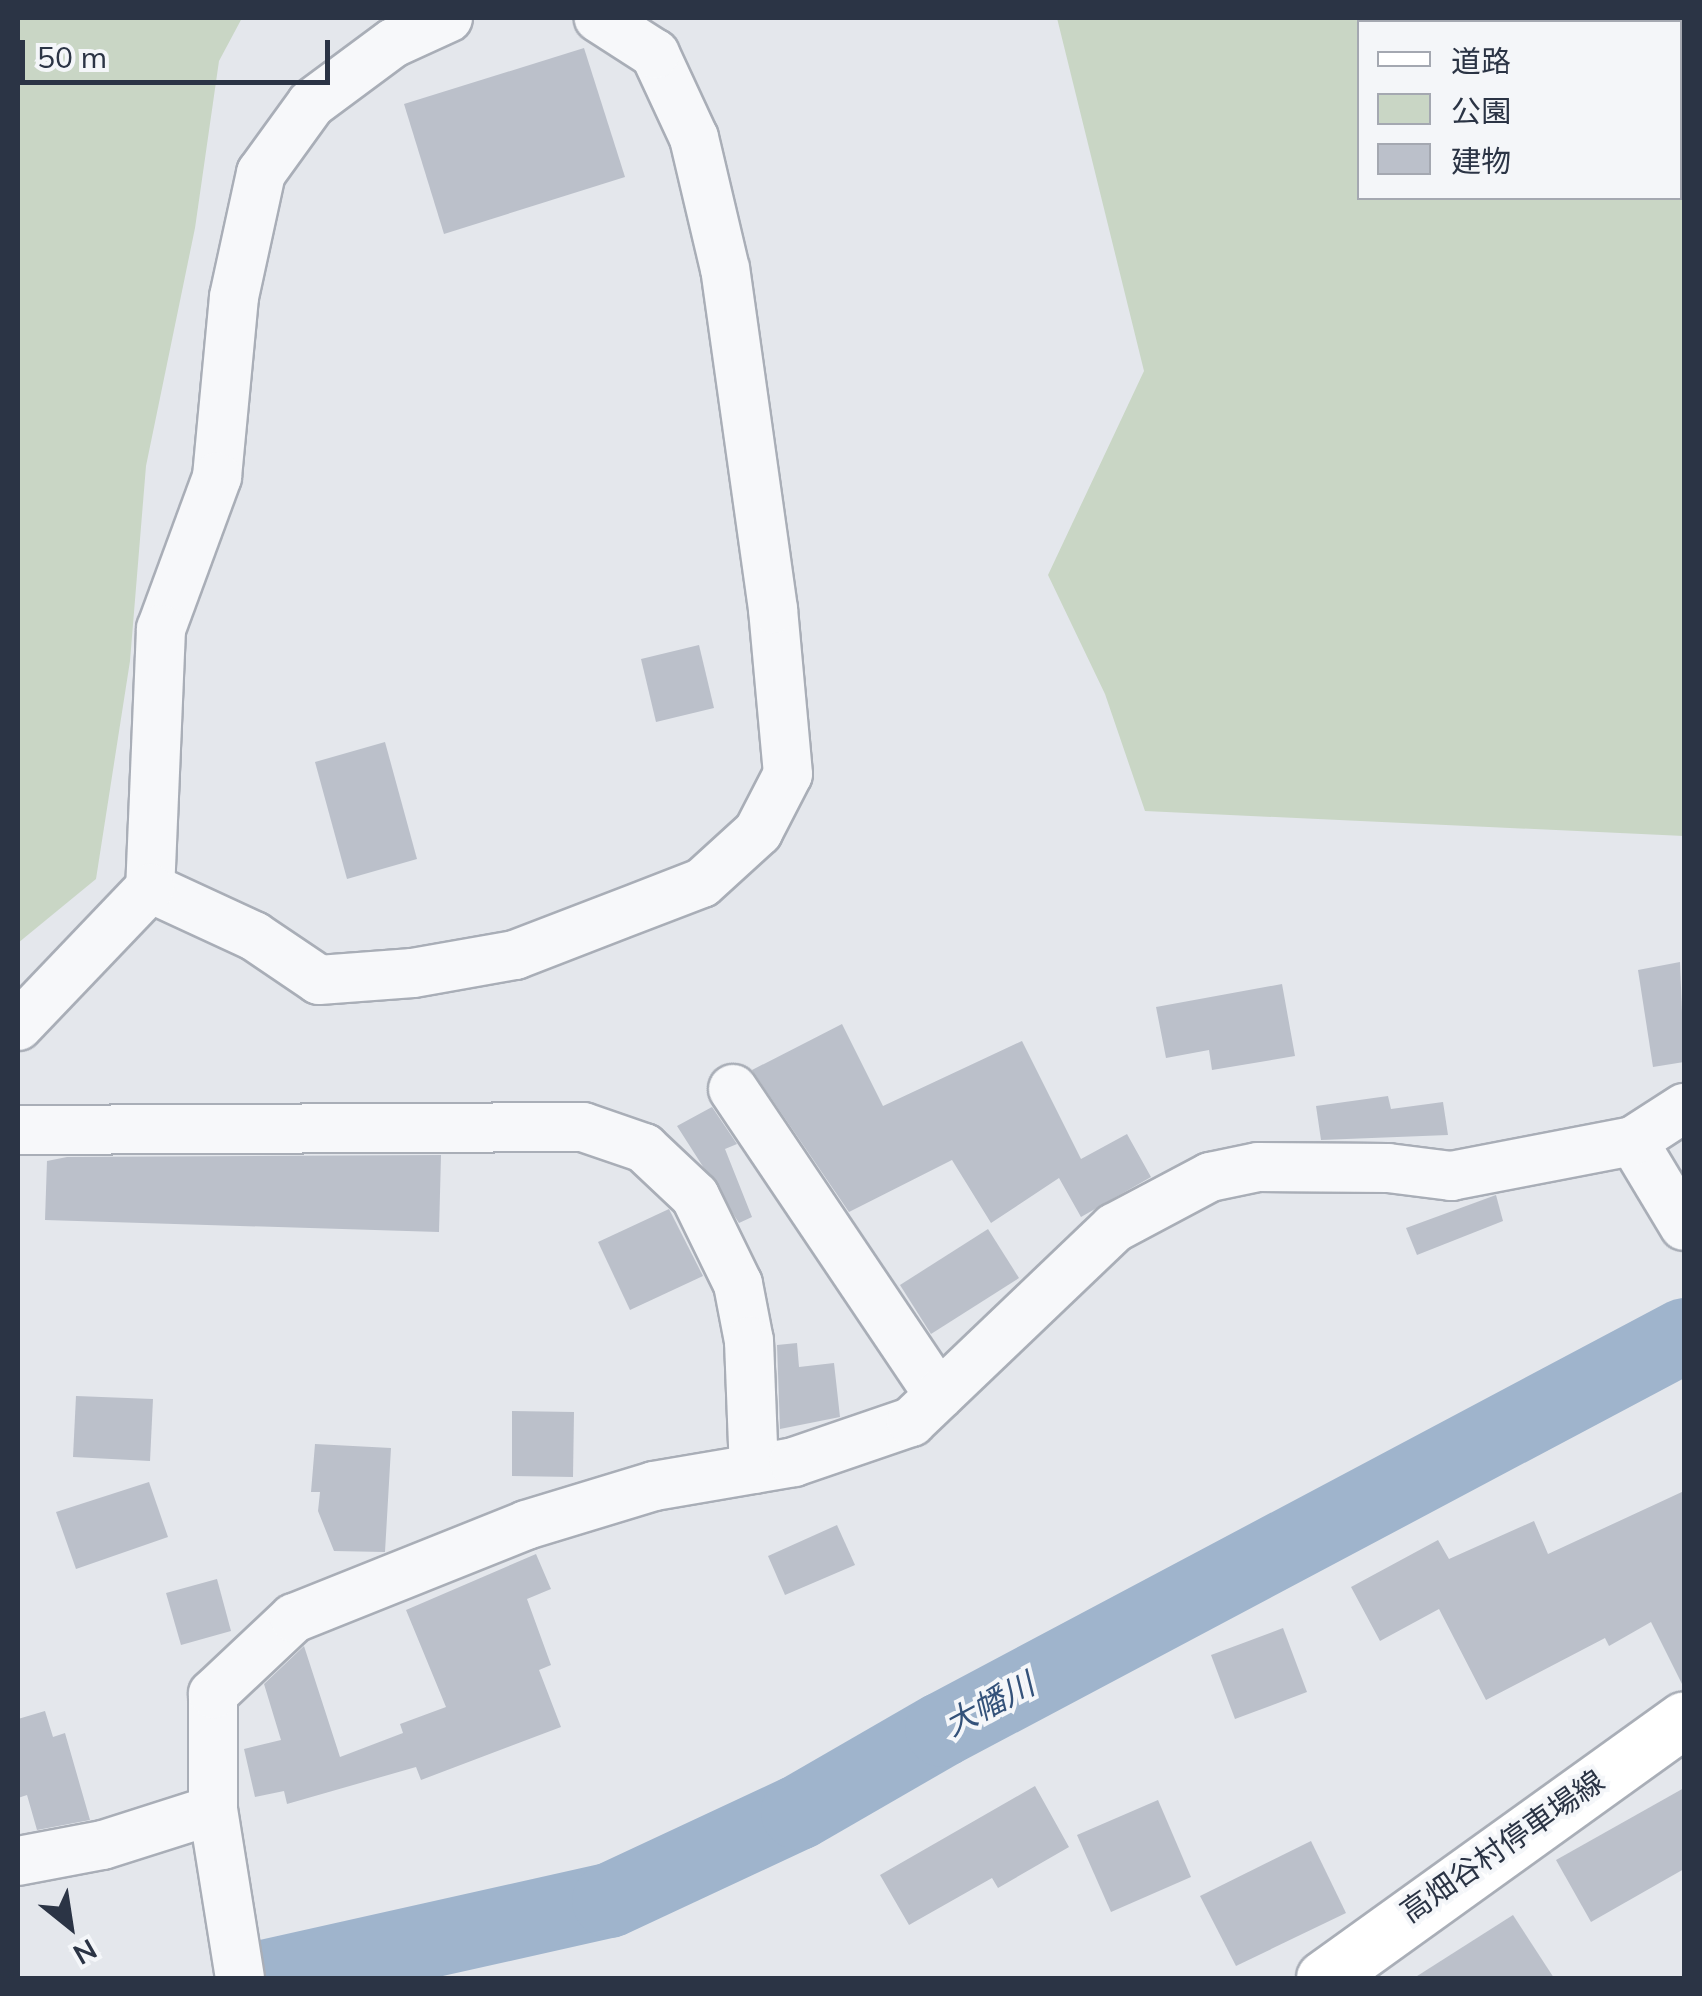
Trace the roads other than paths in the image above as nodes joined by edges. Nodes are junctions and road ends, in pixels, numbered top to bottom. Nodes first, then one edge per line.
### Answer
1 (448, 18) edge
2 (599, 18) edge
3 (150, 888) junction
4 (18, 1026) edge
5 (733, 1089) dead end
6 (1684, 1108) edge
7 (18, 1130) edge
8 (1638, 1146) junction
9 (1684, 1226) edge
10 (940, 1395) junction
11 (754, 1469) junction
12 (1684, 1719) edge
13 (213, 1810) junction
14 (18, 1861) edge
15 (240, 1978) edge
16 (1324, 1978) edge

1 - 3 street
2 - 3 street
3 - 4 street
5 - 10 street
6 - 8 street
7 - 11 street
8 - 9 street
8 - 10 street
10 - 11 street
11 - 13 street
12 - 16 main road, 高畑谷村停車場線
13 - 14 street
13 - 15 street

